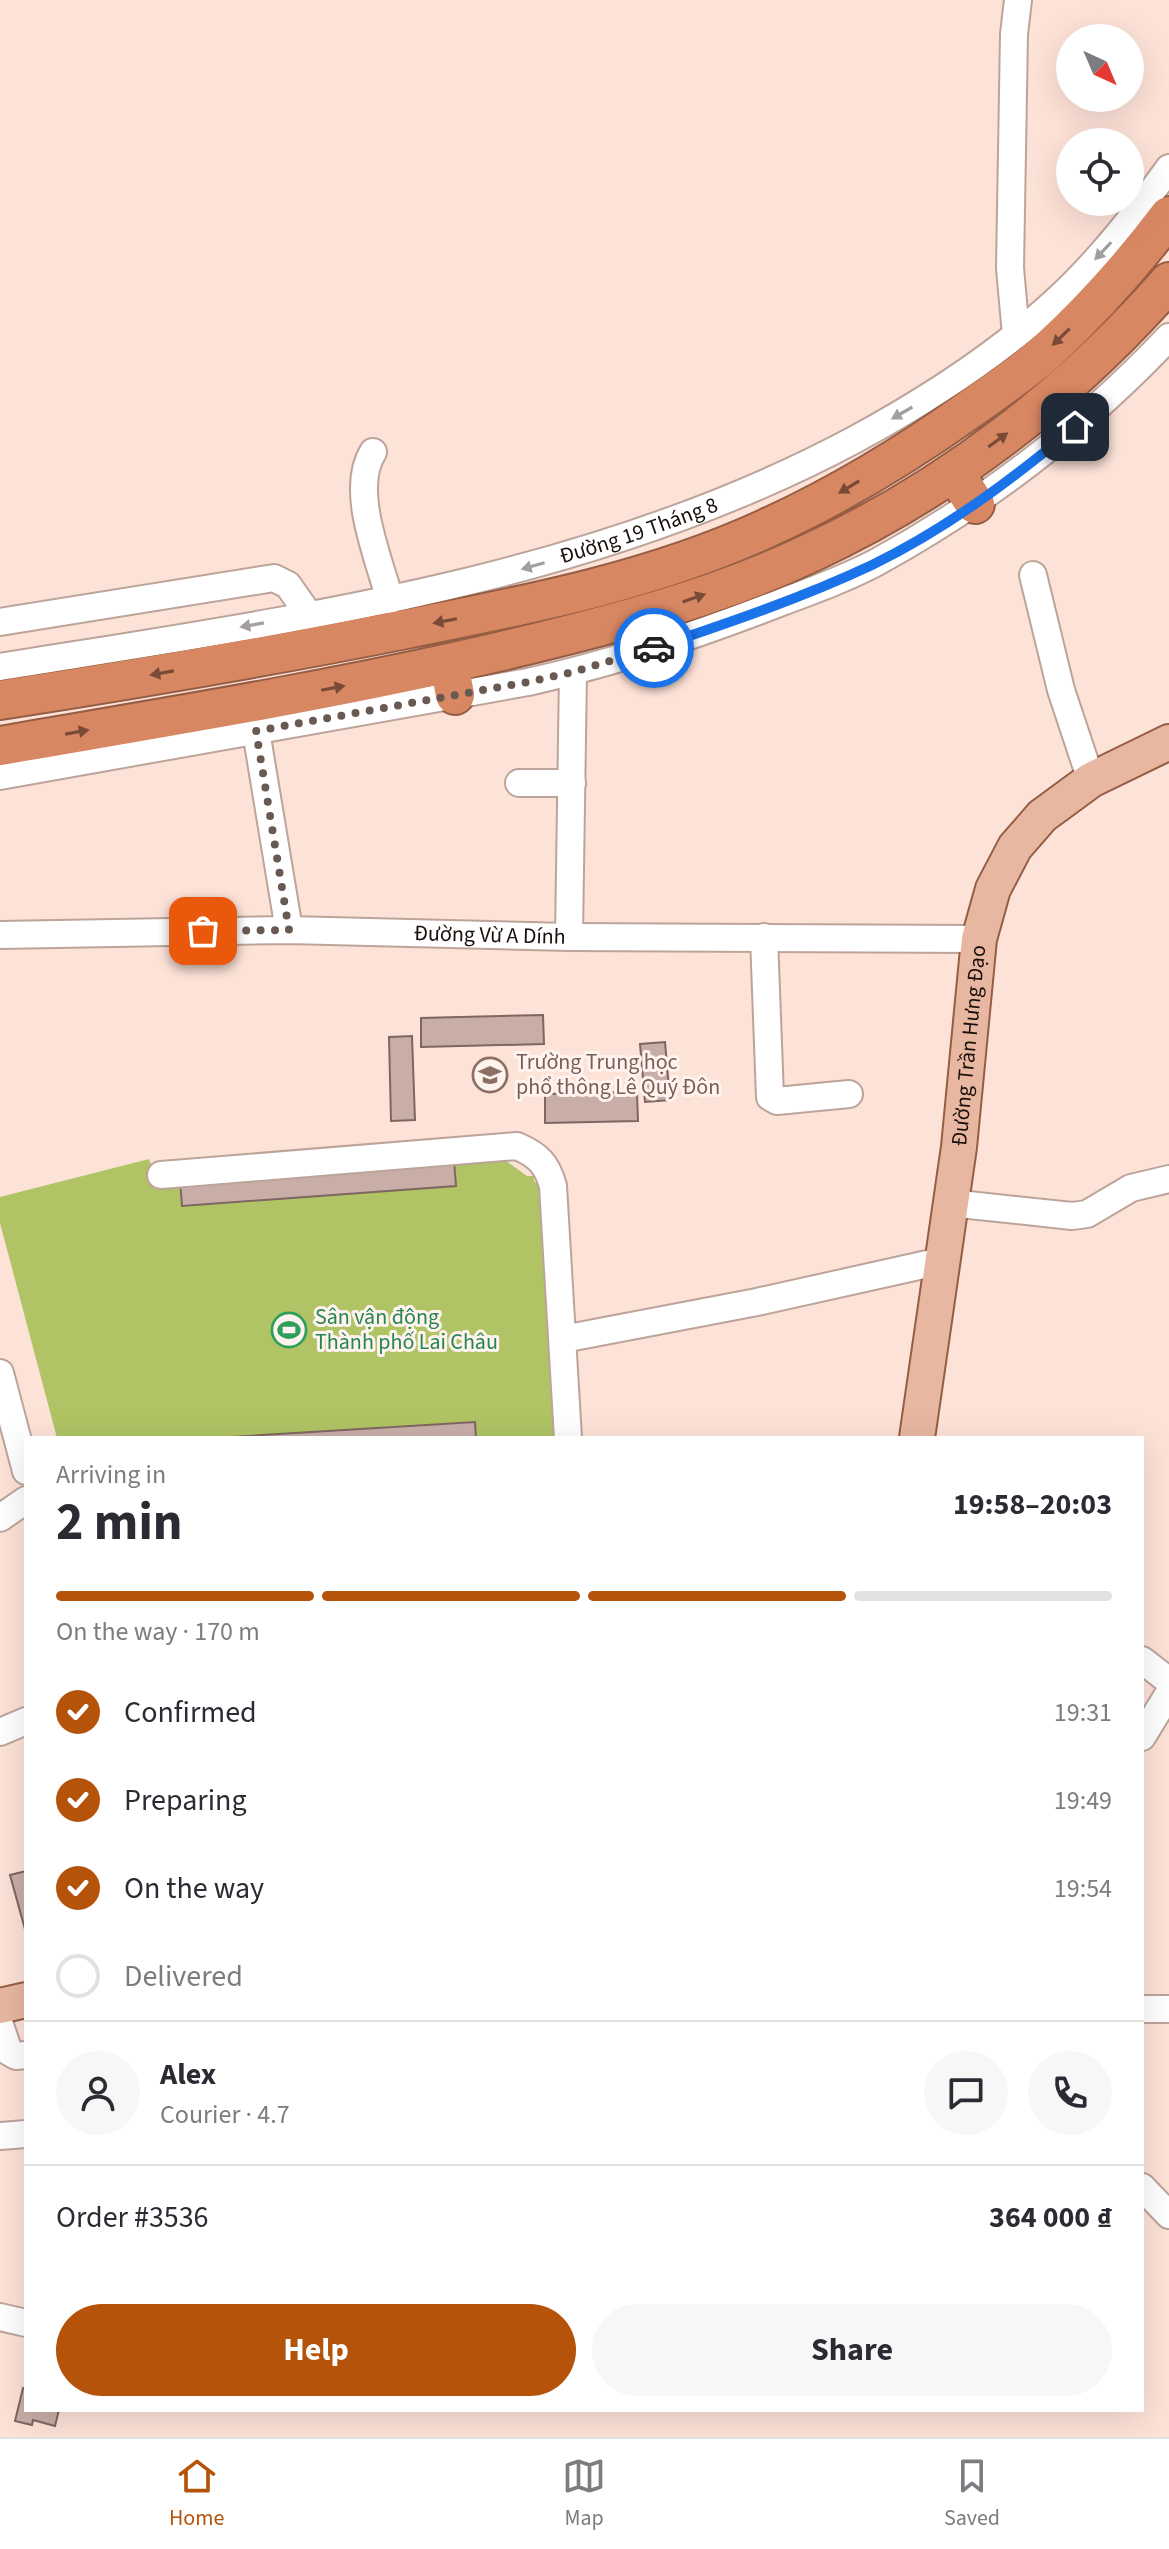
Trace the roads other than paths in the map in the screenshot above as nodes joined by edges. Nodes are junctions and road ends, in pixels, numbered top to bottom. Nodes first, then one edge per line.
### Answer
1 (1018, 0) edge
2 (1169, 168) edge
3 (1169, 216) edge
4 (1169, 282) edge
5 (1016, 335) junction
6 (1169, 337) edge
7 (373, 452) dead end
8 (954, 472) junction
9 (975, 504) junction
10 (1033, 575) dead end
11 (390, 600) junction
12 (309, 615) junction
13 (0, 622) edge
14 (0, 667) edge
15 (573, 672) junction
16 (452, 679) junction
17 (0, 700) edge
18 (256, 731) junction
19 (1169, 742) edge
20 (0, 746) edge
21 (0, 776) edge
22 (1091, 780) junction
23 (519, 783) dead end
24 (572, 783) junction
25 (289, 930) junction
26 (0, 935) edge
27 (569, 937) junction
28 (764, 937) junction
29 (979, 939) junction
30 (849, 1094) dead end
31 (161, 1175) dead end
32 (1169, 1179) edge
33 (950, 1203) junction
34 (941, 1261) junction
35 (563, 1339) junction
36 (0, 1373) edge
37 (568, 1436) edge
38 (917, 1436) edge
39 (24, 1463) edge
40 (24, 1501) edge
41 (0, 1518) edge
42 (1144, 1662) edge
43 (1169, 1681) edge
44 (1169, 1693) edge
45 (24, 1722) edge
46 (0, 1732) edge
47 (1144, 1734) edge
48 (24, 2000) edge
49 (0, 2006) edge
50 (1144, 2009) edge
51 (1169, 2009) edge
52 (0, 2025) edge
53 (24, 2055) edge
54 (24, 2134) edge
55 (0, 2136) edge
56 (1144, 2189) edge
57 (1169, 2214) edge
58 (0, 2317) edge
59 (24, 2323) edge

1 - 5 street
2 -> 5 street, Đường 19 Tháng 8
3 -> 17 highway, Đường 19 Tháng 8
8 -> 4 highway
5 -> 11 street, Đường 19 Tháng 8
6 - 9 street
7 - 11 street
8 - 9 highway
16 -> 8 highway
9 - 15 street
10 - 22 street
11 - 12 street, Đường 19 Tháng 8
12 - 13 street
12 -> 14 street, Đường 19 Tháng 8
15 - 16 street
15 - 24 street
16 - 18 street
20 -> 16 highway
18 - 21 street
18 - 25 street
19 - 22 main road, Đường Trần Hưng Đạo
22 - 29 main road, Đường Trần Hưng Đạo
23 - 24 street
24 - 27 street
25 - 26 street, Đường Vừ A Dính
25 - 27 street, Đường Vừ A Dính
27 - 28 street, Đường Vừ A Dính
28 - 29 street, Đường Vừ A Dính
28 - 30 street
29 - 33 main road, Đường Trần Hưng Đạo
31 - 35 street
32 - 33 street
33 - 34 main road, Đường Trần Hưng Đạo
34 - 35 street
34 - 38 main road, Đường Trần Hưng Đạo
35 - 37 street
36 - 39 street
40 - 41 street
42 - 43 street
44 - 47 street
45 - 46 street
48 - 49 main road
50 - 51 street
52 - 53 street
54 - 55 street
56 - 57 street
58 - 59 street

